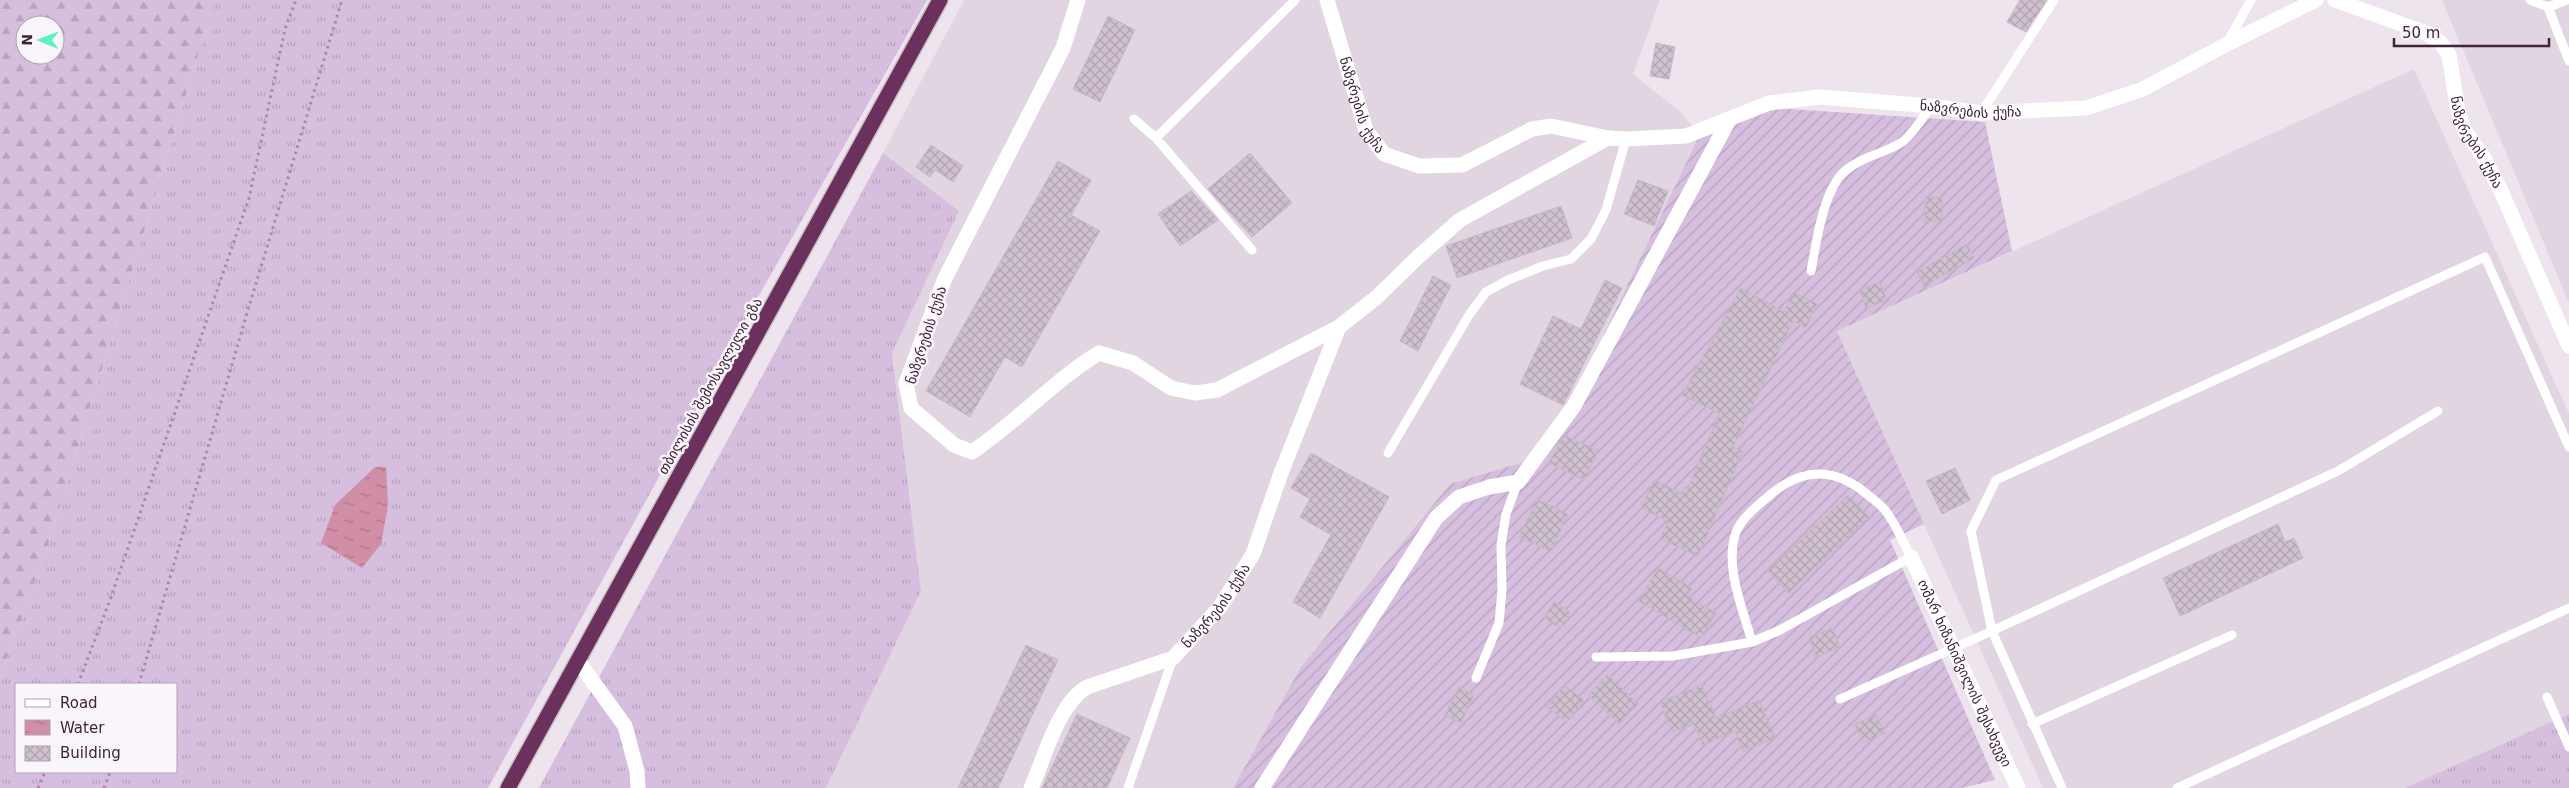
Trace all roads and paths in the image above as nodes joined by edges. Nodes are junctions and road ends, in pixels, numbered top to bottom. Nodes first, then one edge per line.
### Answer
1 (296, 0) edge
2 (342, 0) edge
3 (940, 0) edge
4 (1078, 0) edge
5 (1295, 0) edge
6 (1327, 0) edge
7 (2054, 0) edge
8 (2251, 0) edge
9 (2316, 0) edge
10 (2335, 0) edge
11 (2530, 0) edge
12 (2567, 0) edge
13 (2548, 7) junction
14 (2227, 44) junction
15 (2569, 62) edge
16 (1931, 106) junction
17 (1981, 113) junction
18 (1134, 119) dead end
19 (1729, 120) junction
20 (1156, 138) junction
21 (1608, 138) junction
22 (1626, 139) junction
23 (1252, 250) dead end
24 (1811, 272) dead end
25 (1339, 327) junction
26 (2569, 346) edge
27 (2438, 411) dead end
28 (2569, 447) edge
29 (1388, 453) dead end
30 (1518, 482) junction
31 (1912, 557) junction
32 (2569, 608) edge
33 (1992, 631) junction
34 (2232, 635) dead end
35 (1752, 642) junction
36 (1955, 648) junction
37 (1596, 657) dead end
38 (1173, 658) junction
39 (578, 661) junction
40 (1476, 678) dead end
41 (78, 683) edge
42 (139, 683) edge
43 (2547, 697) dead end
44 (1840, 699) dead end
45 (2032, 724) junction
46 (2569, 747) edge
47 (44, 773) edge
48 (110, 773) edge
49 (38, 788) edge
50 (104, 788) edge
51 (508, 788) edge
52 (638, 788) edge
53 (1031, 788) edge
54 (1128, 788) edge
55 (1262, 788) edge
56 (2018, 788) edge
57 (2062, 788) edge
58 (2177, 788) edge

1 - 41 path
2 - 42 path
3 - 39 highway, თბილისის შემოსავლელი გზა
4 - 25 street, ნაზვრების ქუჩა
5 - 20 lane
6 - 21 street, ნაზვრების ქუჩა
7 - 17 lane
8 - 14 lane
9 - 14 street, ნაზვრების ქუჩა
10 - 26 street, ნაზვრების ქუჩა
11 - 13 lane
12 - 13 lane
13 - 15 lane
14 - 17 street, ნაზვრების ქუჩა
16 - 17 street, ნაზვრების ქუჩა
16 - 19 street, ნაზვრების ქუჩა
16 - 24 lane
18 - 20 lane
19 - 22 street, ნაზვრების ქუჩა
19 - 30 street
20 - 23 lane
21 - 22 street, ნაზვრების ქუჩა
21 - 25 street, ნაზვრების ქუჩა
22 - 29 lane
25 - 38 street, ნაზვრების ქუჩა
27 - 33 lane
28 - 33 lane
30 - 40 lane
30 - 55 street
31 - 35 lane
31 - 35 lane
31 - 36 street, ომარ ხიზანიშვილის შესახვევი
32 - 58 lane
33 - 36 lane
33 - 45 lane
34 - 45 lane
35 - 37 lane
36 - 44 lane
36 - 56 street, ომარ ხიზანიშვილის შესახვევი
38 - 53 street, ნაზვრების ქუჩა
38 - 54 lane
39 - 51 highway, თბილისის შემოსავლელი გზა
39 - 52 street
43 - 46 lane
45 - 57 lane
47 - 49 path
48 - 50 path

